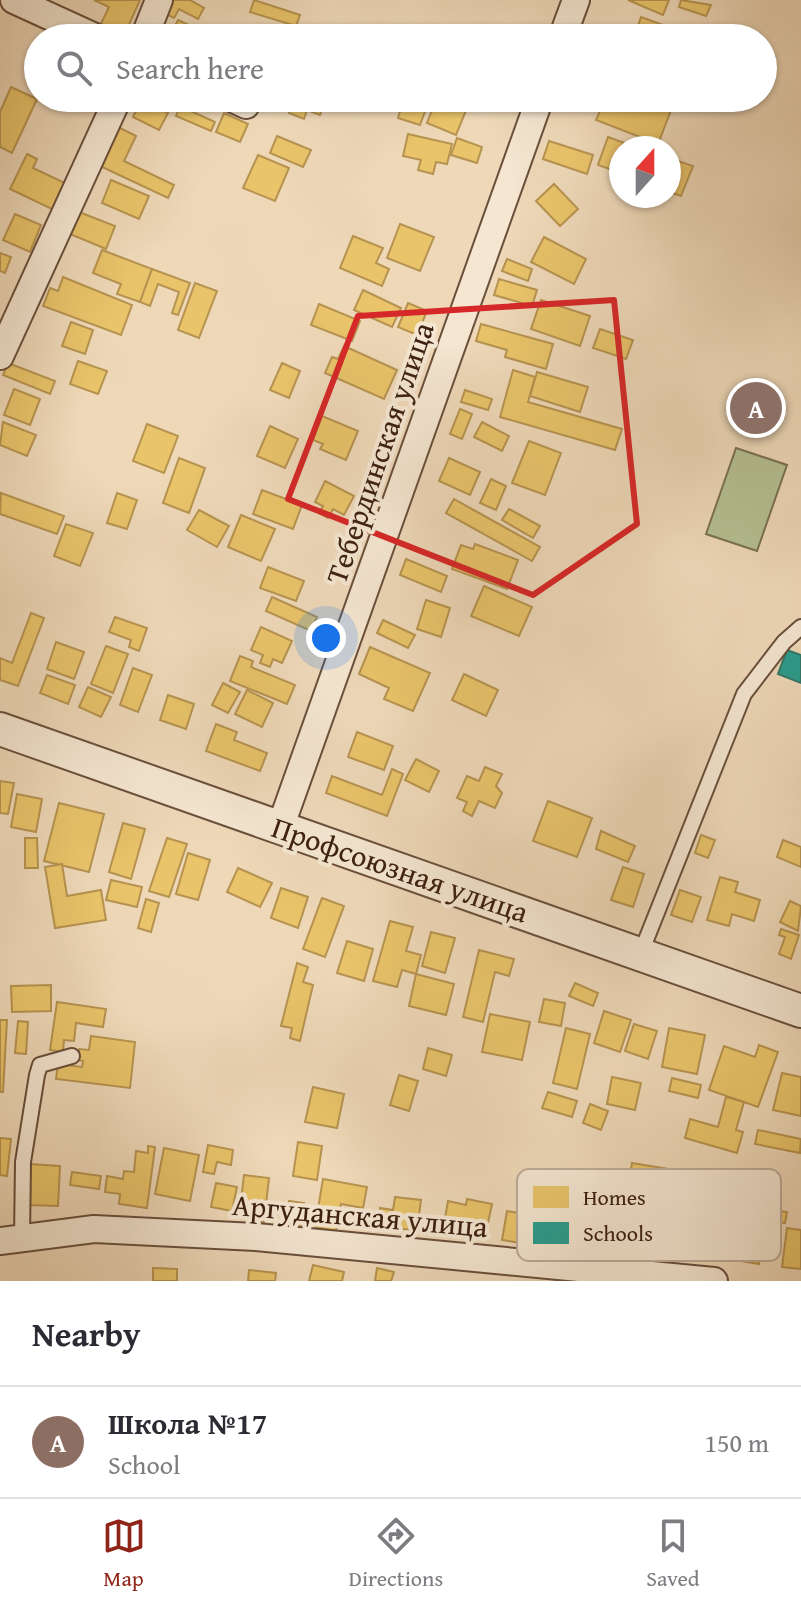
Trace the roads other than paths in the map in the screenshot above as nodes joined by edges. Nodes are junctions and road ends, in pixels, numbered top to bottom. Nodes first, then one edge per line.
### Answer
1 (14, 0) edge
2 (159, 0) edge
3 (576, 0) edge
4 (66, 24) edge
5 (150, 24) edge
6 (567, 24) edge
7 (112, 112) edge
8 (535, 112) edge
9 (0, 356) edge
10 (801, 627) edge
11 (0, 729) edge
12 (280, 828) junction
13 (640, 955) junction
14 (801, 1011) edge
15 (72, 1056) dead end
16 (11, 1239) edge
17 (714, 1281) edge

1 - 4 street
2 - 5 street
3 - 6 street
7 - 9 street
8 - 12 street, Тебердинская улица
10 - 13 lane
11 - 12 street, Профсоюзная улица
12 - 13 street, Профсоюзная улица
13 - 14 street, Профсоюзная улица
15 - 16 lane
16 - 17 street, Аргуданская улица

